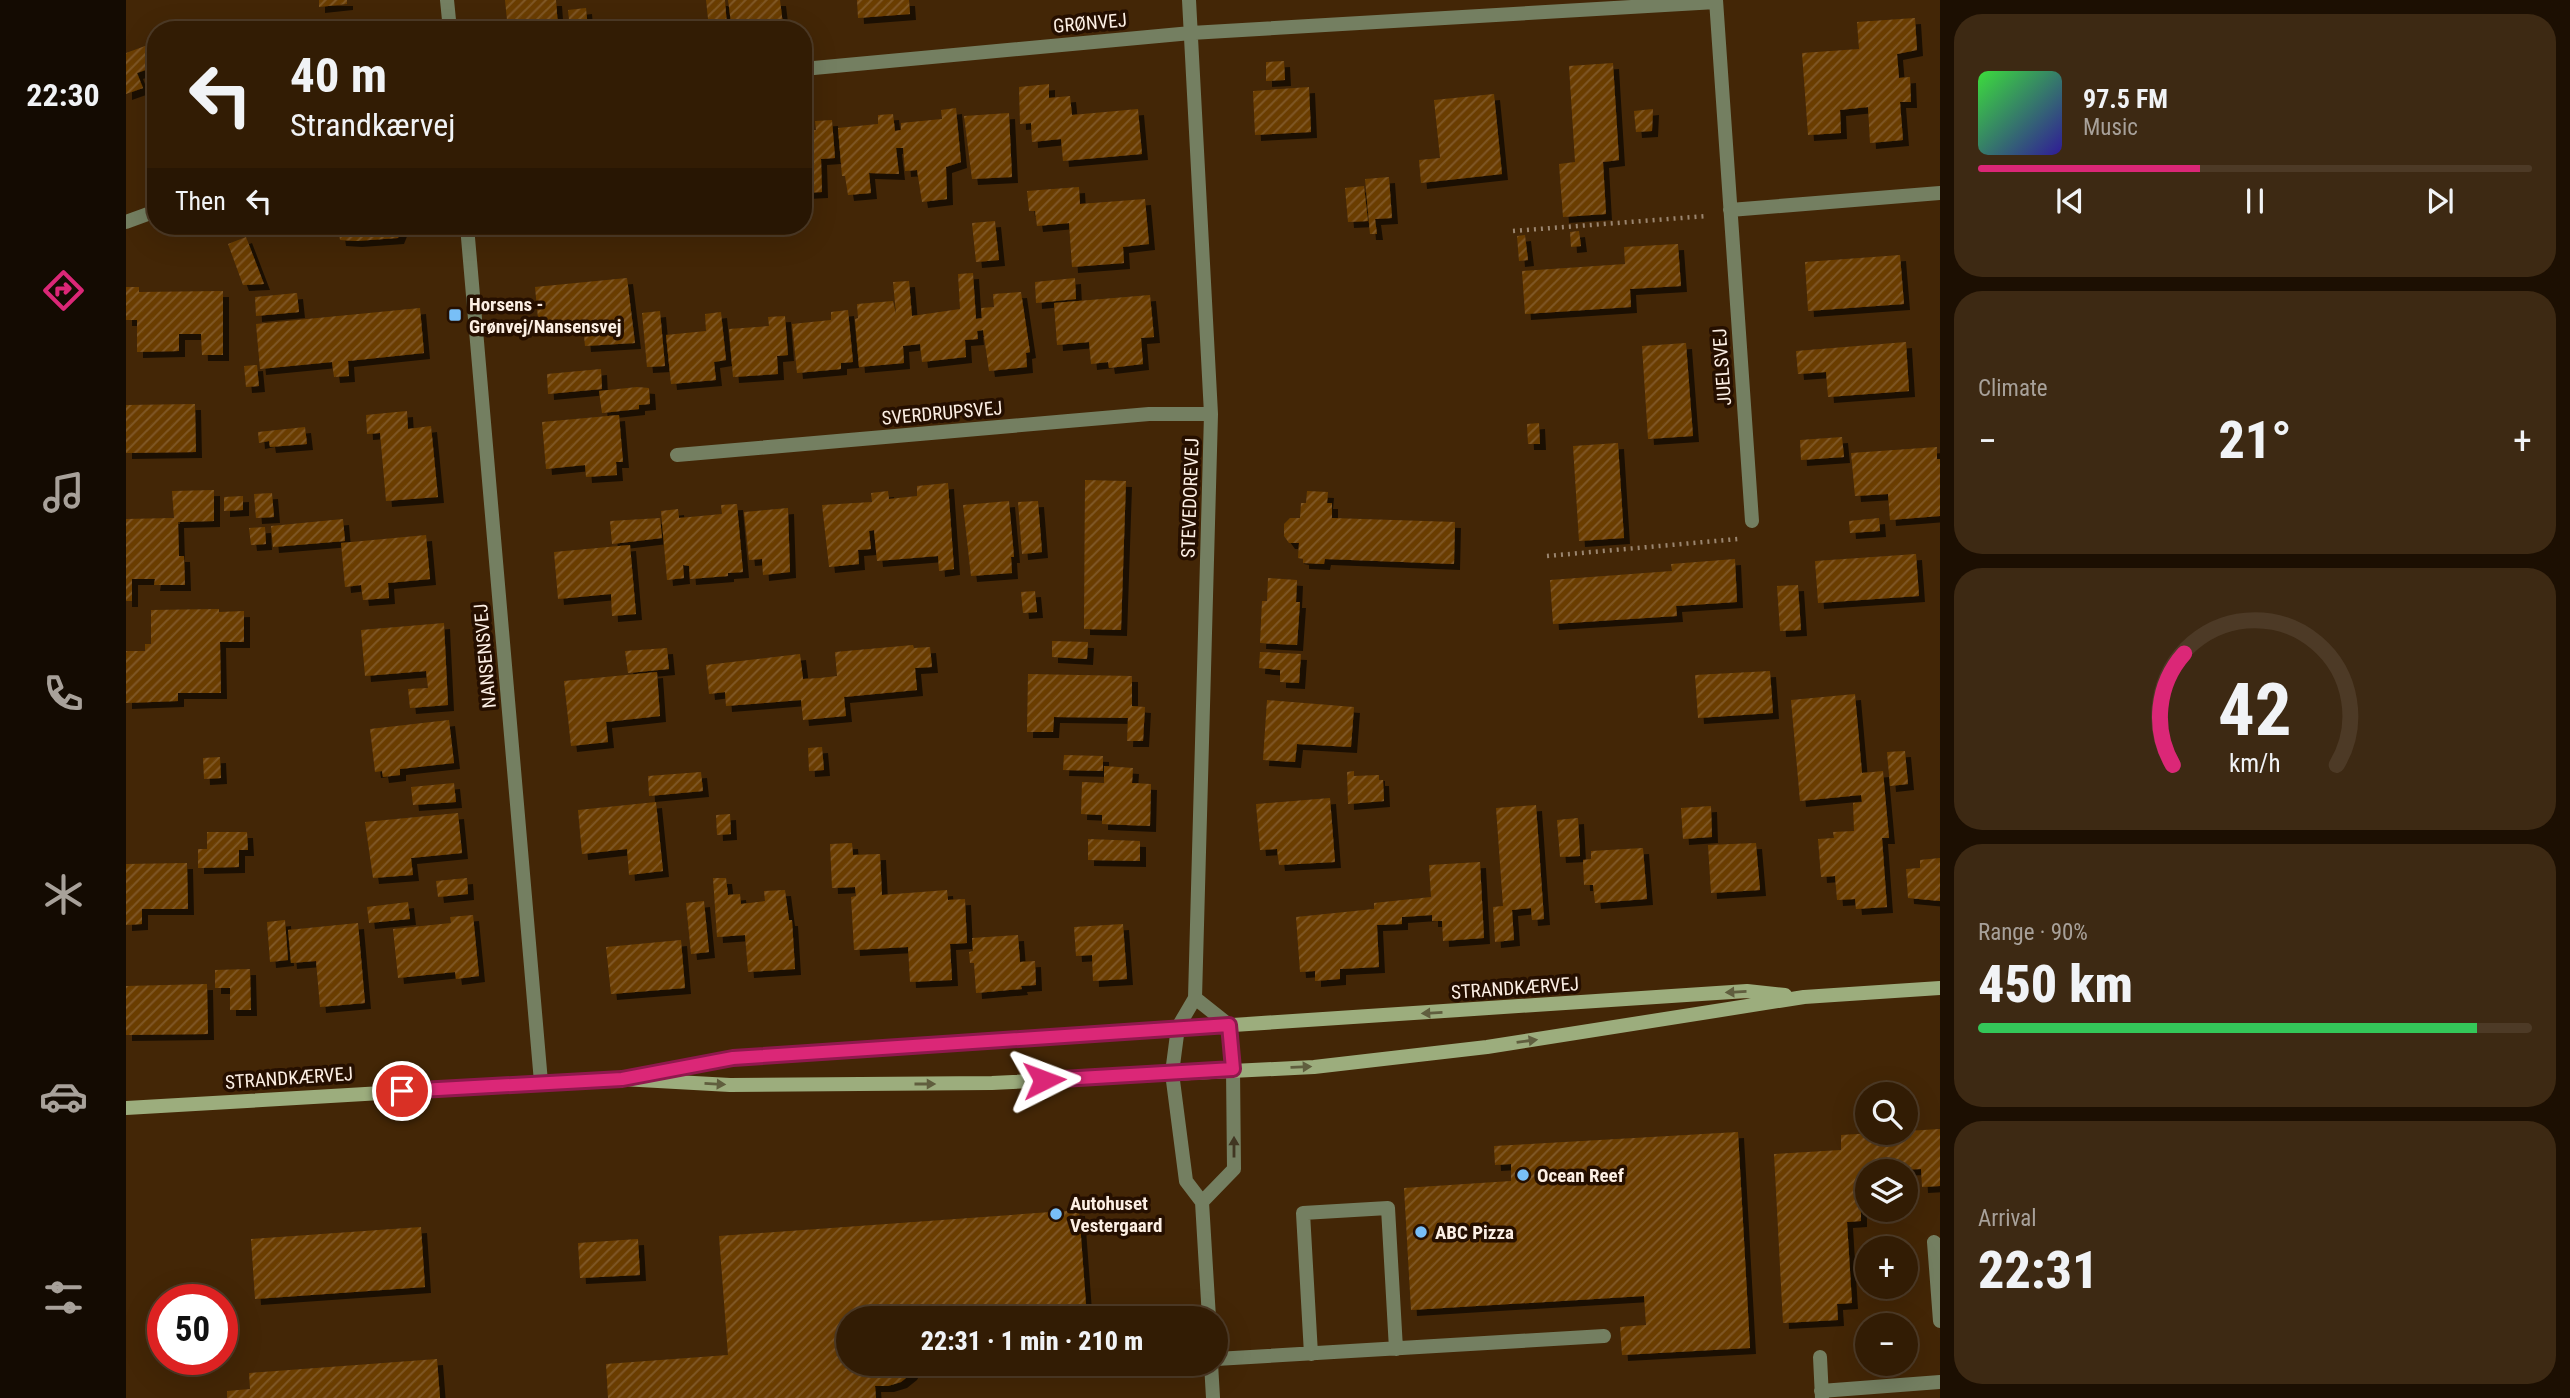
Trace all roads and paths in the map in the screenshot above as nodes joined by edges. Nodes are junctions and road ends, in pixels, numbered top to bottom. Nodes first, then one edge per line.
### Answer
1 (447, 0) edge
2 (1188, 0) edge
3 (1716, 1) edge
4 (449, 21) edge
5 (1191, 33) junction
6 (812, 68) edge
7 (1940, 193) edge
8 (1730, 210) junction
9 (147, 214) edge
10 (126, 222) edge
11 (1513, 231) dead end
12 (468, 235) edge
13 (1211, 414) junction
14 (677, 455) dead end
15 (1752, 521) joint
16 (1548, 556) dead end
17 (1940, 988) edge
18 (1804, 997) junction
19 (1195, 998) junction
20 (1229, 1025) junction
21 (1178, 1027) junction
22 (1233, 1069) junction
23 (1172, 1073) junction
24 (622, 1079) junction
25 (541, 1082) junction
26 (126, 1108) edge
27 (1202, 1202) junction
28 (1934, 1242) dead end
29 (1208, 1306) edge
30 (1940, 1321) edge
31 (1604, 1336) dead end
32 (1396, 1349) junction
33 (1311, 1354) junction
34 (1820, 1357) dead end
35 (1228, 1358) edge
36 (1212, 1376) edge
37 (1940, 1382) edge
38 (1822, 1395) edge
39 (1213, 1398) edge

1 - 4 street
2 - 5 street, STEVEDOREVEJ
3 - 5 street, GRØNVEJ
3 - 8 street, JUELSVEJ
5 - 6 street, GRØNVEJ
5 - 13 street, STEVEDOREVEJ
7 - 8 street
8 - 11 path
8 - 15 street, JUELSVEJ
9 - 10 street
12 - 25 street, NANSENSVEJ
13 - 14 street, SVERDRUPSVEJ
13 - 19 street, STEVEDOREVEJ
15 - 16 path
17 - 18 main road, STRANDKÆRVEJ
18 -> 20 main road, STRANDKÆRVEJ
22 -> 18 main road, STRANDKÆRVEJ
19 - 20 street
19 - 21 street, STEVEDOREVEJ
20 - 21 main road, STRANDKÆRVEJ
20 - 22 street
21 - 23 street
21 - 24 main road, STRANDKÆRVEJ
22 - 23 main road, STRANDKÆRVEJ
27 -> 22 street
24 -> 23 main road, STRANDKÆRVEJ
23 - 27 street
24 - 25 main road, STRANDKÆRVEJ
25 - 26 main road, STRANDKÆRVEJ
27 - 29 street
28 - 30 street
31 - 32 street
32 - 33 street
32 - 33 street
33 - 35 street
34 - 38 street
36 - 39 street
37 - 38 street

